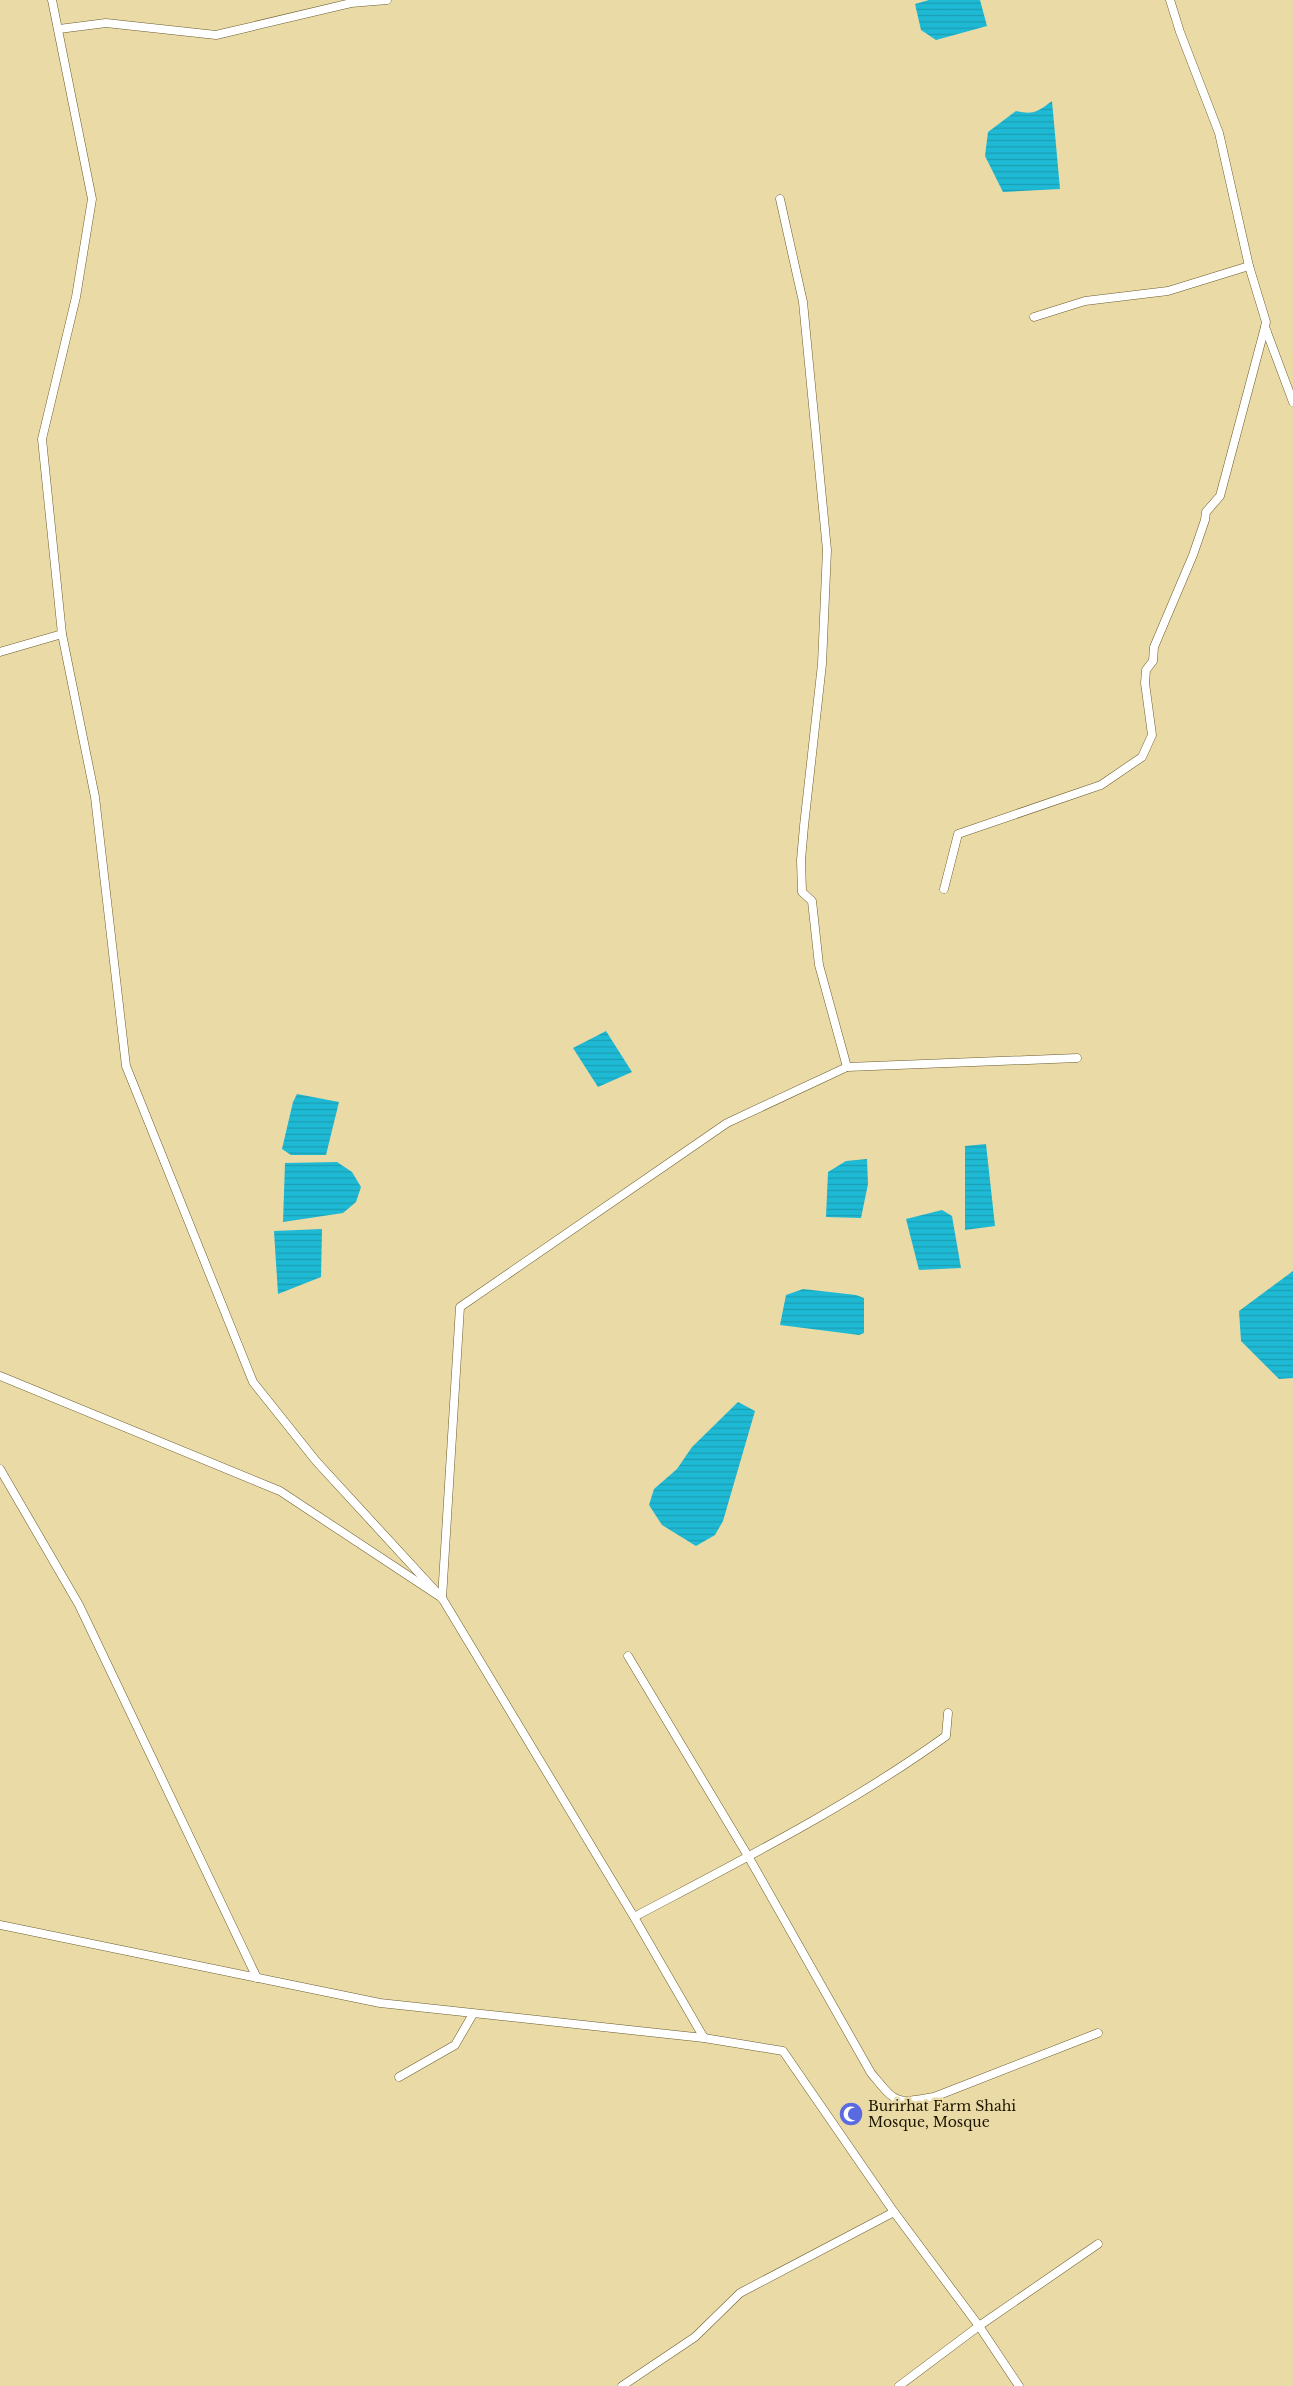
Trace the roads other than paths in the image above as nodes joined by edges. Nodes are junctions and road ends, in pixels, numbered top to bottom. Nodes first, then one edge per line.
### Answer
1 (52, 0) edge
2 (387, 0) edge
3 (1170, 0) edge
4 (59, 29) junction
5 (780, 199) dead end
6 (1249, 266) junction
7 (1034, 317) dead end
8 (1266, 327) junction
9 (1293, 402) edge
10 (62, 634) junction
11 (0, 652) edge
12 (944, 889) dead end
13 (1077, 1058) dead end
14 (847, 1067) junction
15 (0, 1376) edge
16 (0, 1469) edge
17 (442, 1598) junction
18 (628, 1656) dead end
19 (948, 1713) dead end
20 (748, 1856) junction
21 (634, 1917) junction
22 (0, 1925) edge
23 (257, 1978) junction
24 (473, 2014) junction
25 (1098, 2033) dead end
26 (704, 2038) junction
27 (399, 2077) dead end
28 (894, 2212) junction
29 (1098, 2244) dead end
30 (979, 2326) junction
31 (622, 2386) edge
32 (899, 2386) edge
33 (1019, 2386) edge

1 - 4 street
2 - 4 street
3 - 6 street
4 - 10 street
5 - 14 street
6 - 7 street
6 - 8 street
8 - 9 street
8 - 12 street
10 - 11 street
10 - 17 street
13 - 14 street
14 - 17 street
15 - 17 street
16 - 23 street
17 - 21 street
18 - 20 street
19 - 20 street
20 - 21 street
20 - 25 street
21 - 26 street
22 - 23 street
23 - 24 street
24 - 26 street
24 - 27 street
26 - 28 street
28 - 30 street
28 - 31 street
29 - 30 street
30 - 32 street
30 - 33 street

